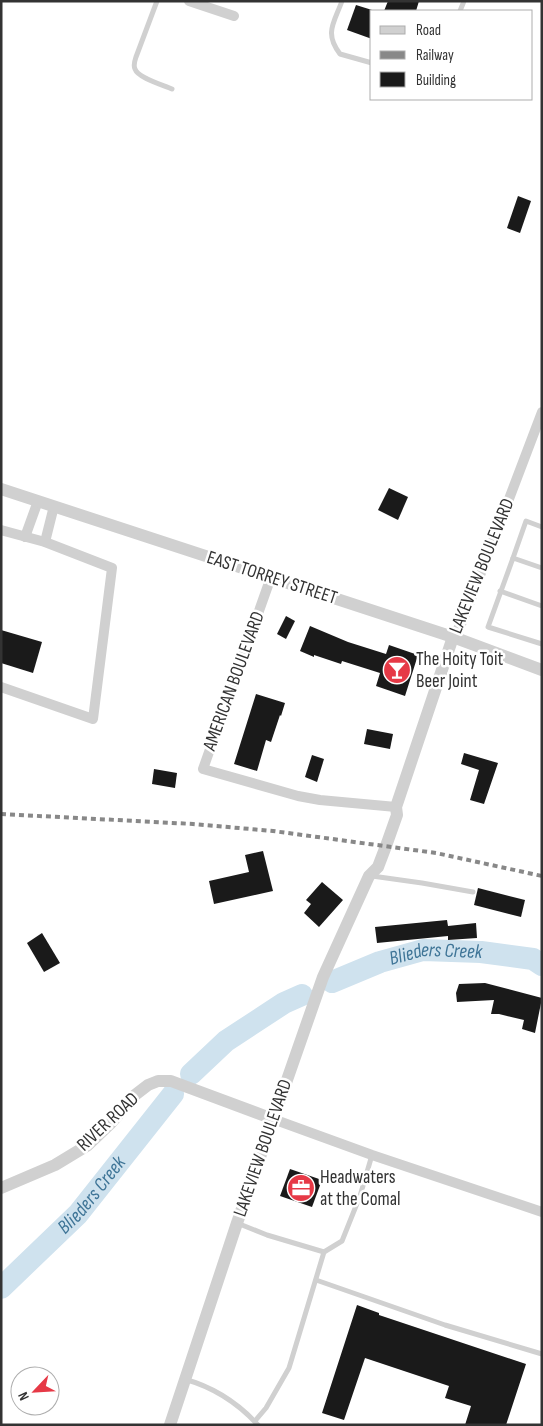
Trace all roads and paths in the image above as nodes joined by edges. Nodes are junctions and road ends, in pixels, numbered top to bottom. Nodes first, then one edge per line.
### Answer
1 (157, 1) edge
2 (188, 1) edge
3 (342, 1) edge
4 (234, 16) dead end
5 (370, 62) edge
6 (172, 89) dead end
7 (542, 412) edge
8 (1, 489) edge
9 (38, 501) junction
10 (54, 506) junction
11 (542, 527) edge
12 (1, 530) edge
13 (25, 537) junction
14 (45, 542) junction
15 (513, 558) junction
16 (542, 568) edge
17 (271, 577) junction
18 (500, 591) junction
19 (542, 606) edge
20 (453, 638) junction
21 (542, 644) edge
22 (542, 670) edge
23 (1, 687) edge
24 (396, 807) junction
25 (369, 876) junction
26 (473, 892) dead end
27 (273, 1119) junction
28 (372, 1155) junction
29 (1, 1188) edge
30 (542, 1212) edge
31 (237, 1223) junction
32 (324, 1252) junction
33 (316, 1280) junction
34 (542, 1354) edge
35 (184, 1379) junction
36 (256, 1423) edge
37 (170, 1425) edge

1 - 6 lane
2 - 4 street
3 - 5 lane
7 - 20 street, LAKEVIEW BOULEVARD
8 - 9 street, EAST TORREY STREET
9 - 10 street, EAST TORREY STREET
9 - 13 street
10 - 14 street
10 - 17 street, EAST TORREY STREET
11 - 15 lane
12 - 13 street
13 - 14 street
14 - 23 street
15 - 16 lane
15 - 18 lane
17 - 20 street, EAST TORREY STREET
17 - 24 street, AMERICAN BOULEVARD
18 - 19 lane
18 - 21 lane
20 - 22 street, EAST TORREY STREET
20 - 24 street, LAKEVIEW BOULEVARD
24 - 25 street, LAKEVIEW BOULEVARD
25 - 26 lane
25 - 27 street, LAKEVIEW BOULEVARD
27 - 28 street
27 - 29 street, RIVER ROAD
27 - 31 street, LAKEVIEW BOULEVARD
28 - 30 street
28 - 32 lane
31 - 32 lane
31 - 35 street, LAKEVIEW BOULEVARD
32 - 33 lane
33 - 34 lane
33 - 36 lane
35 - 36 lane
35 - 37 street, LAKEVIEW BOULEVARD

